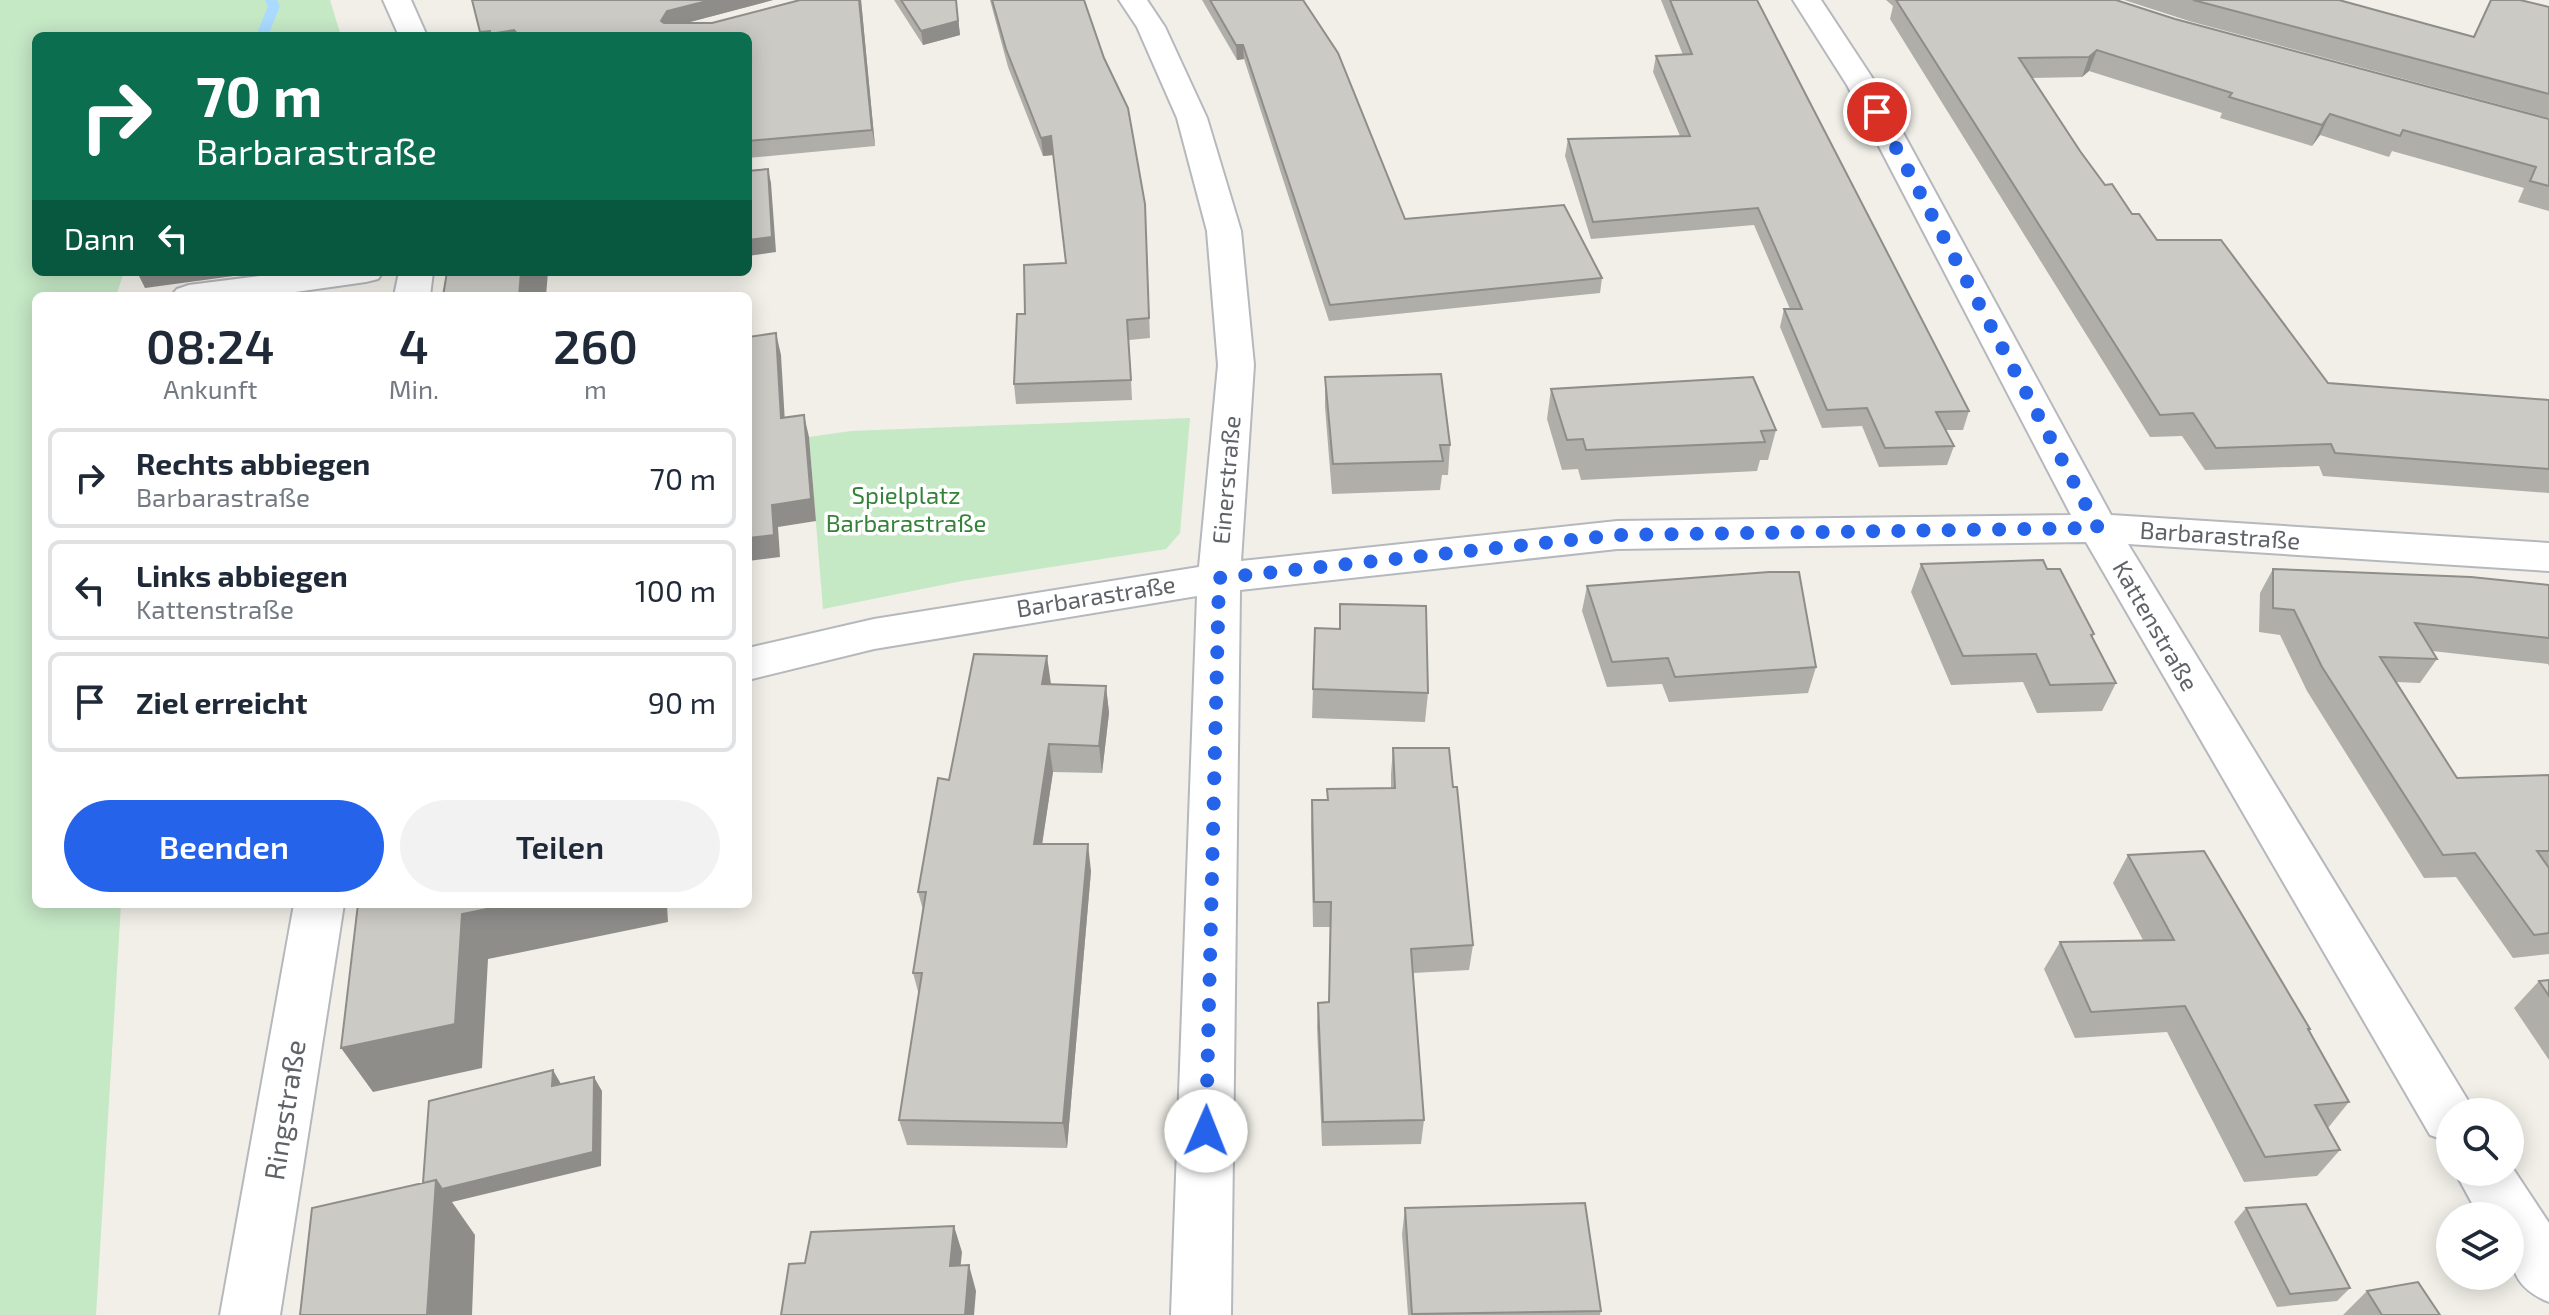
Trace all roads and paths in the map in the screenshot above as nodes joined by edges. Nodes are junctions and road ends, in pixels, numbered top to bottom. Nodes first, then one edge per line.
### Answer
1 (397, 0) edge
2 (1133, 0) edge
3 (1807, 0) edge
4 (411, 32) edge
5 (318, 276) edge
6 (215, 292) edge
7 (2098, 528) junction
8 (2549, 557) edge
9 (1219, 578) junction
10 (752, 663) edge
11 (318, 908) edge
12 (2439, 1098) edge
13 (2492, 1186) edge
14 (2549, 1274) edge
15 (250, 1315) edge
16 (1201, 1315) edge

1 - 4 street
2 - 9 street, Einerstraße
3 - 7 street, Kattenstraße
5 - 6 street
7 - 8 street, Barbarastraße
7 - 9 street, Barbarastraße
7 - 12 street, Kattenstraße
9 - 10 street, Barbarastraße
9 - 16 street, Einerstraße
11 - 15 street, Ringstraße
13 - 14 street

